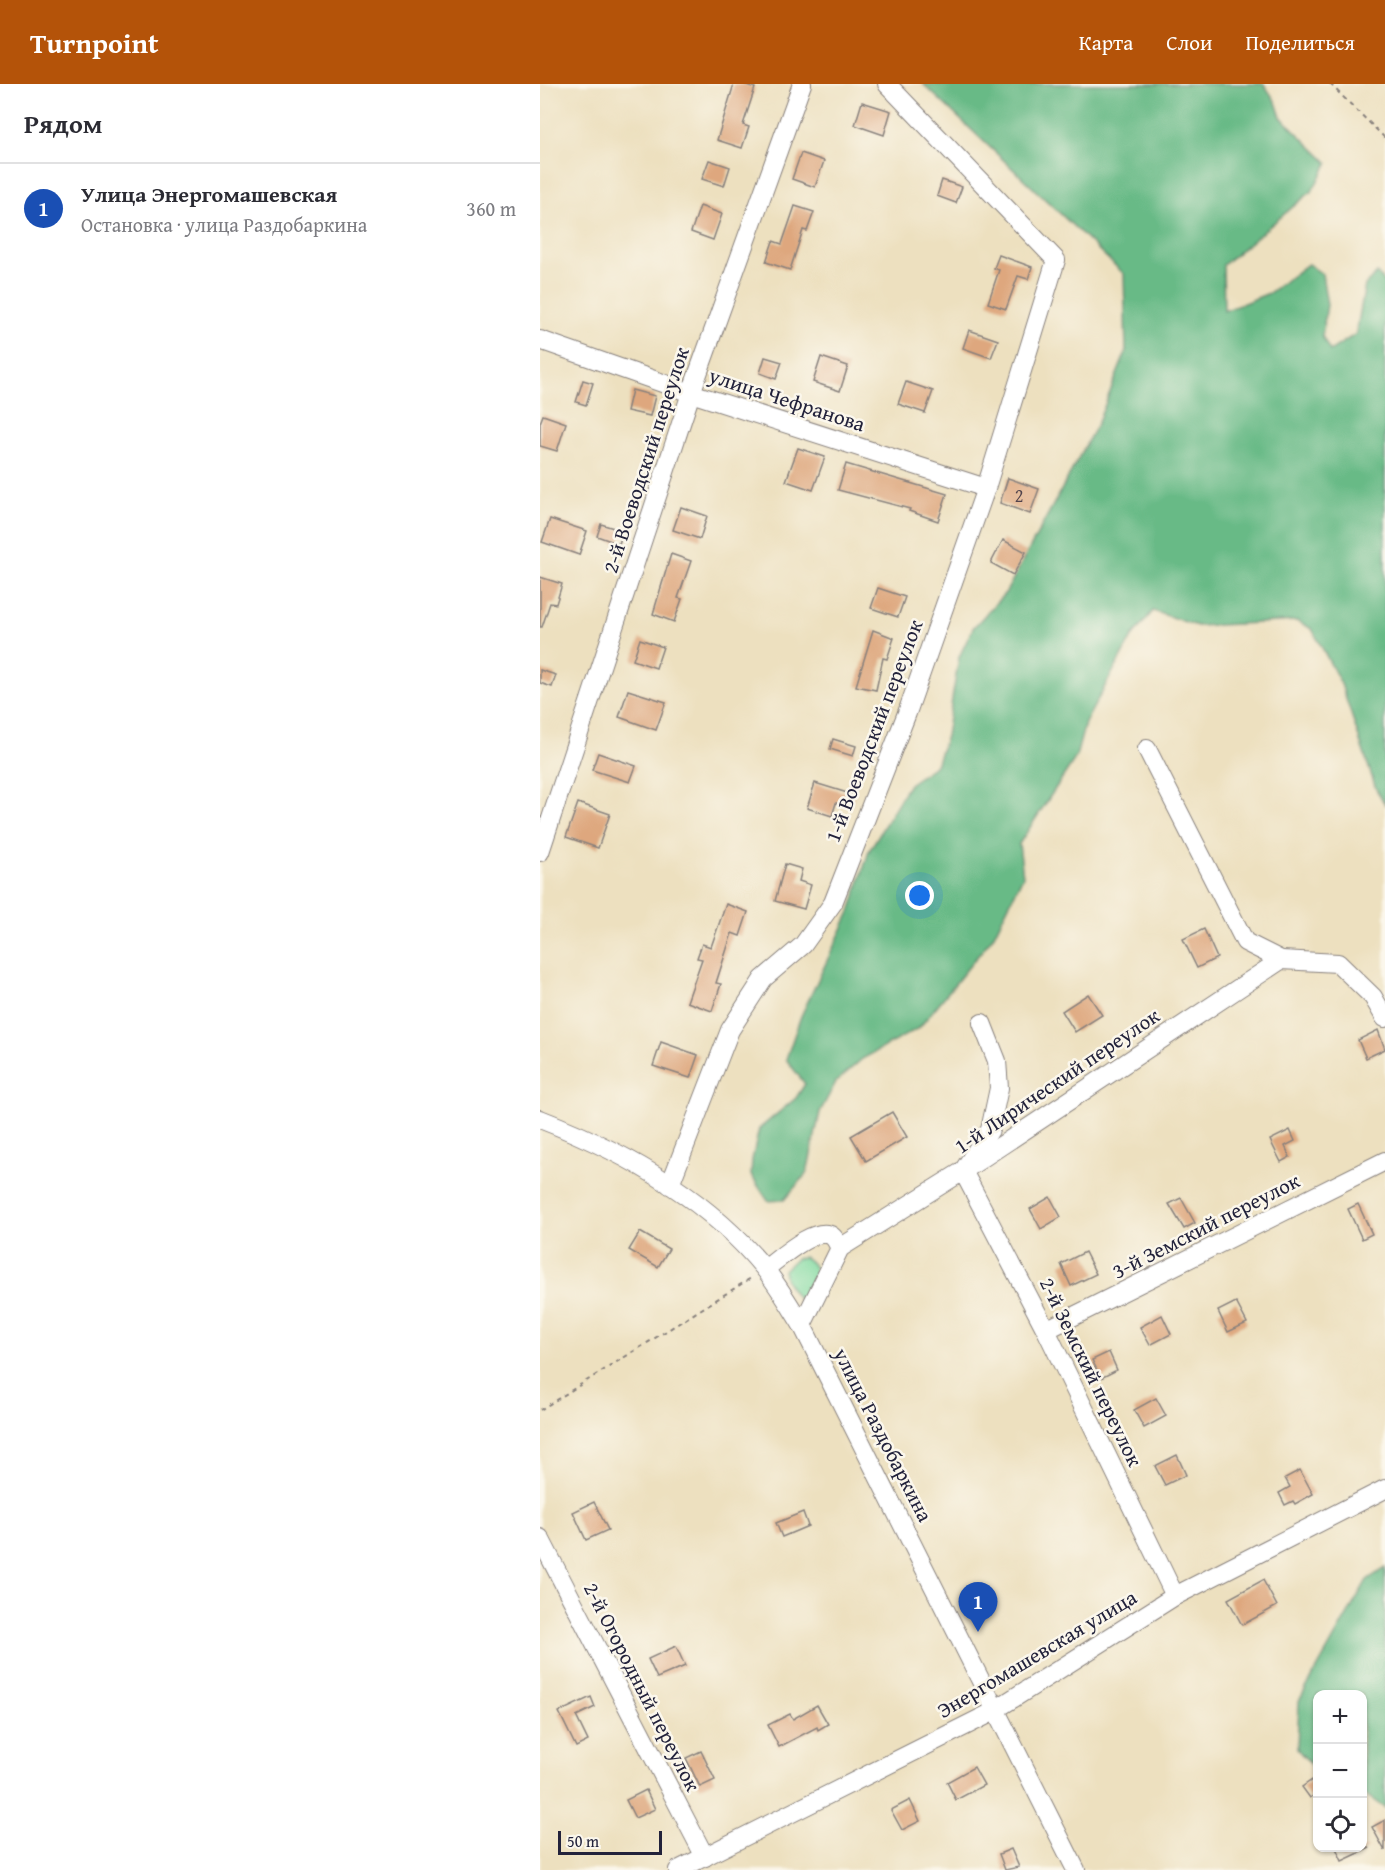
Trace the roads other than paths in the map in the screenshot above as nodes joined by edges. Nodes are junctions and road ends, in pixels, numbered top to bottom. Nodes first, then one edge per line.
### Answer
1 (802, 84) edge
2 (888, 84) edge
3 (540, 340) edge
4 (691, 393) junction
5 (986, 488) junction
6 (1147, 749) dead end
7 (540, 852) edge
8 (1281, 960) junction
9 (1385, 1018) edge
10 (982, 1023) dead end
11 (540, 1119) edge
12 (1385, 1161) edge
13 (963, 1170) junction
14 (670, 1185) junction
15 (840, 1248) junction
16 (765, 1269) junction
17 (802, 1325) junction
18 (1046, 1330) junction
19 (1385, 1489) edge
20 (540, 1538) edge
21 (1175, 1596) junction
22 (995, 1711) junction
23 (705, 1857) junction
24 (678, 1870) edge
25 (1076, 1870) edge

1 - 4 street, 2-й Воеводский переулок
2 - 5 street, 1-й Воеводский переулок
3 - 4 street, улица Чефранова
4 - 5 street, улица Чефранова
4 - 7 street, 2-й Воеводский переулок
5 - 14 street, 1-й Воеводский переулок
6 - 8 street
8 - 9 street
8 - 13 street, 1-й Лирический переулок
10 - 13 street
11 - 14 street, улица Раздобаркина
12 - 18 street, 3-й Земский переулок
13 - 15 street, 1-й Лирический переулок
13 - 18 street, 2-й Земский переулок
14 - 16 street, улица Раздобаркина
15 - 16 street
15 - 17 street
16 - 17 street, улица Раздобаркина
17 - 22 street, улица Раздобаркина
18 - 21 street, 2-й Земский переулок
19 - 21 street, Энергомашевская улица
20 - 23 street, 2-й Огородный переулок
21 - 22 street, Энергомашевская улица
22 - 23 street, Энергомашевская улица
22 - 25 street, улица Раздобаркина
23 - 24 street, Энергомашевская улица

